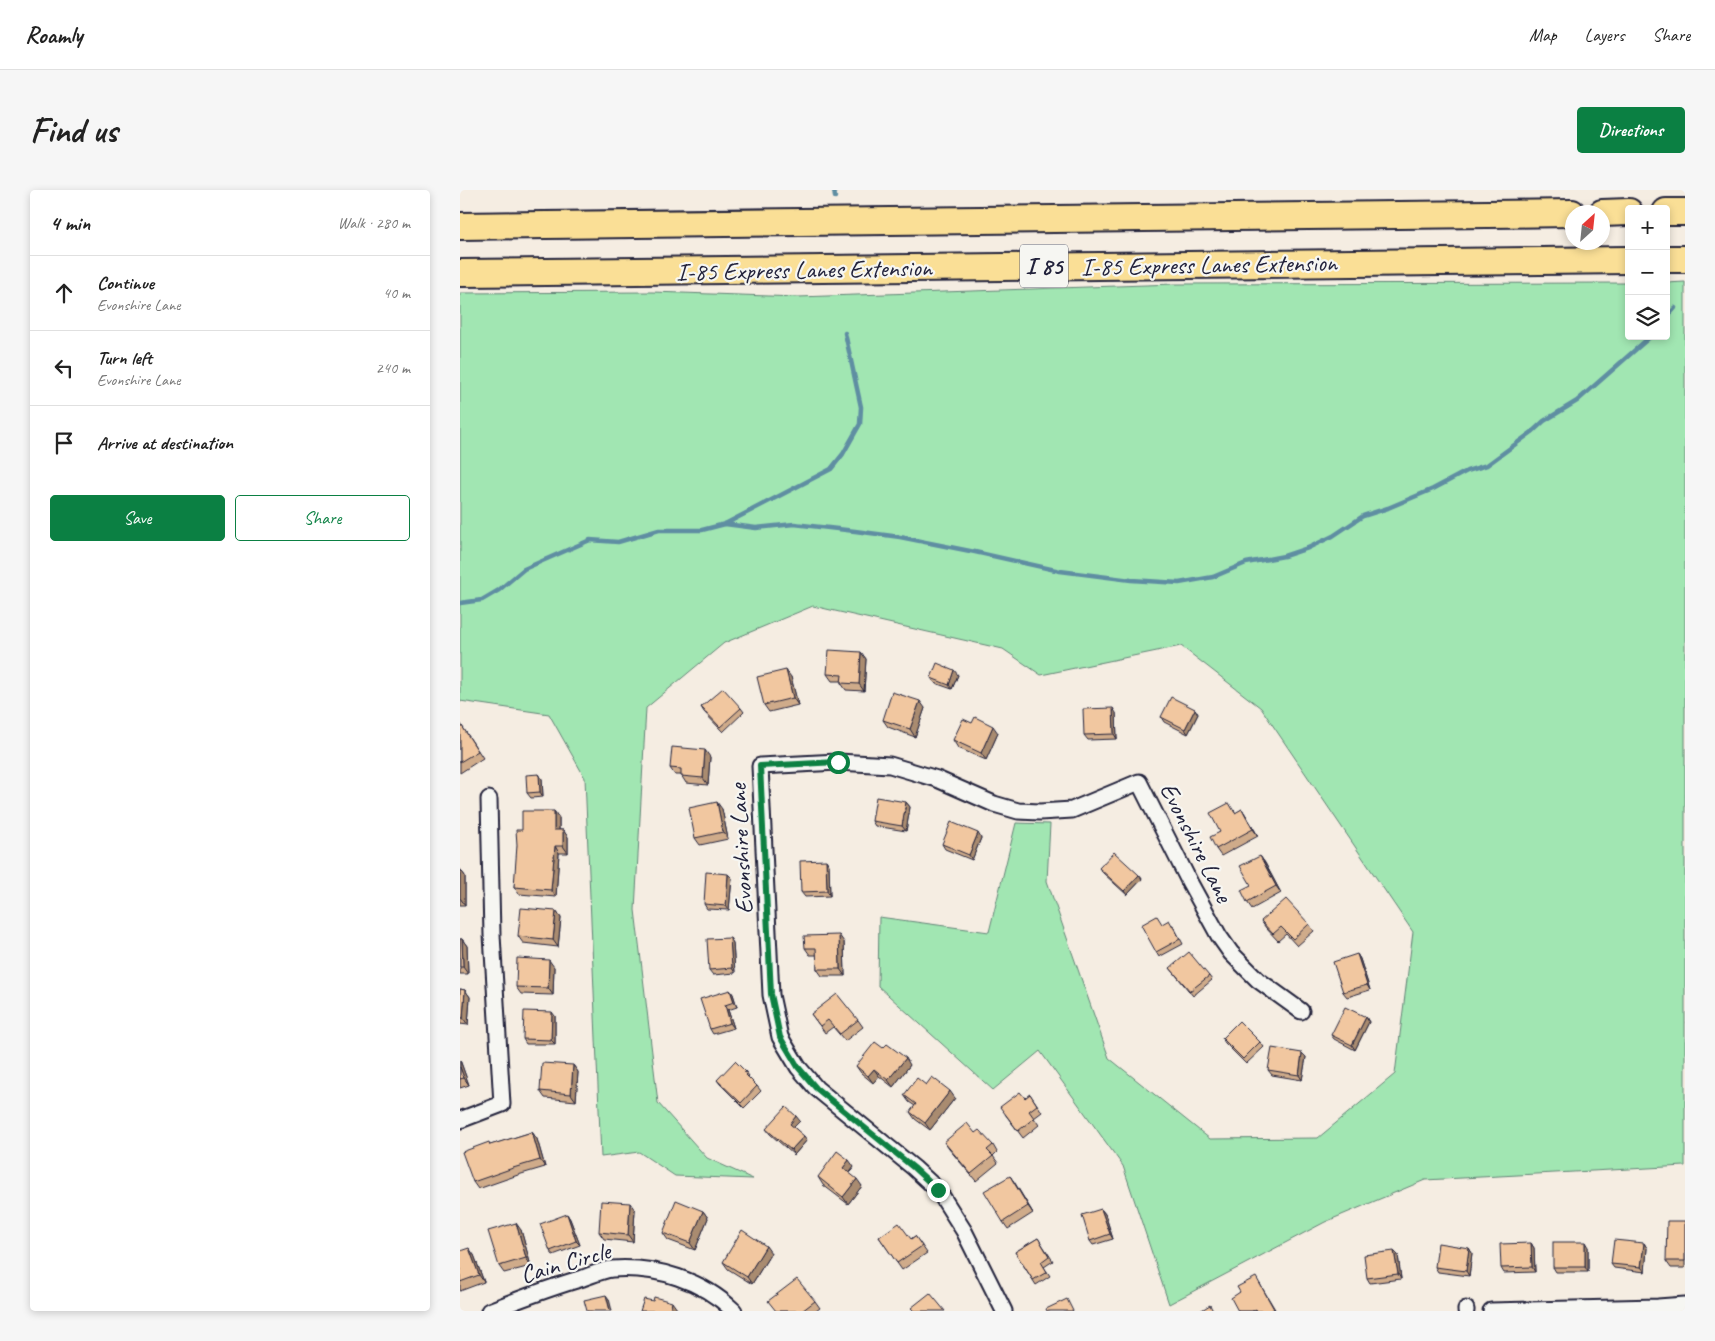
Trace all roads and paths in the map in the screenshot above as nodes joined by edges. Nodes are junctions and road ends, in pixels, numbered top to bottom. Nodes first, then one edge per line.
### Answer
1 (1610, 212) edge
2 (1625, 212) edge
3 (1670, 212) edge
4 (1685, 212) edge
5 (1565, 213) edge
6 (460, 226) edge
7 (1670, 259) edge
8 (1685, 259) edge
9 (1625, 260) edge
10 (460, 273) edge
11 (489, 799) dead end
12 (1300, 1011) dead end
13 (460, 1120) edge
14 (1685, 1305) edge
15 (489, 1311) edge
16 (734, 1311) edge
17 (1004, 1311) edge
18 (1491, 1311) edge

1 - 2 highway
3 - 4 highway
5 - 6 highway, I-85 Express Lanes Extension / I 85
7 - 8 highway
9 - 10 highway, I-85 Express Lanes Extension / I 85
11 - 13 street
12 - 17 street, Evonshire Lane
14 - 18 street
15 - 16 street, Cain Circle

